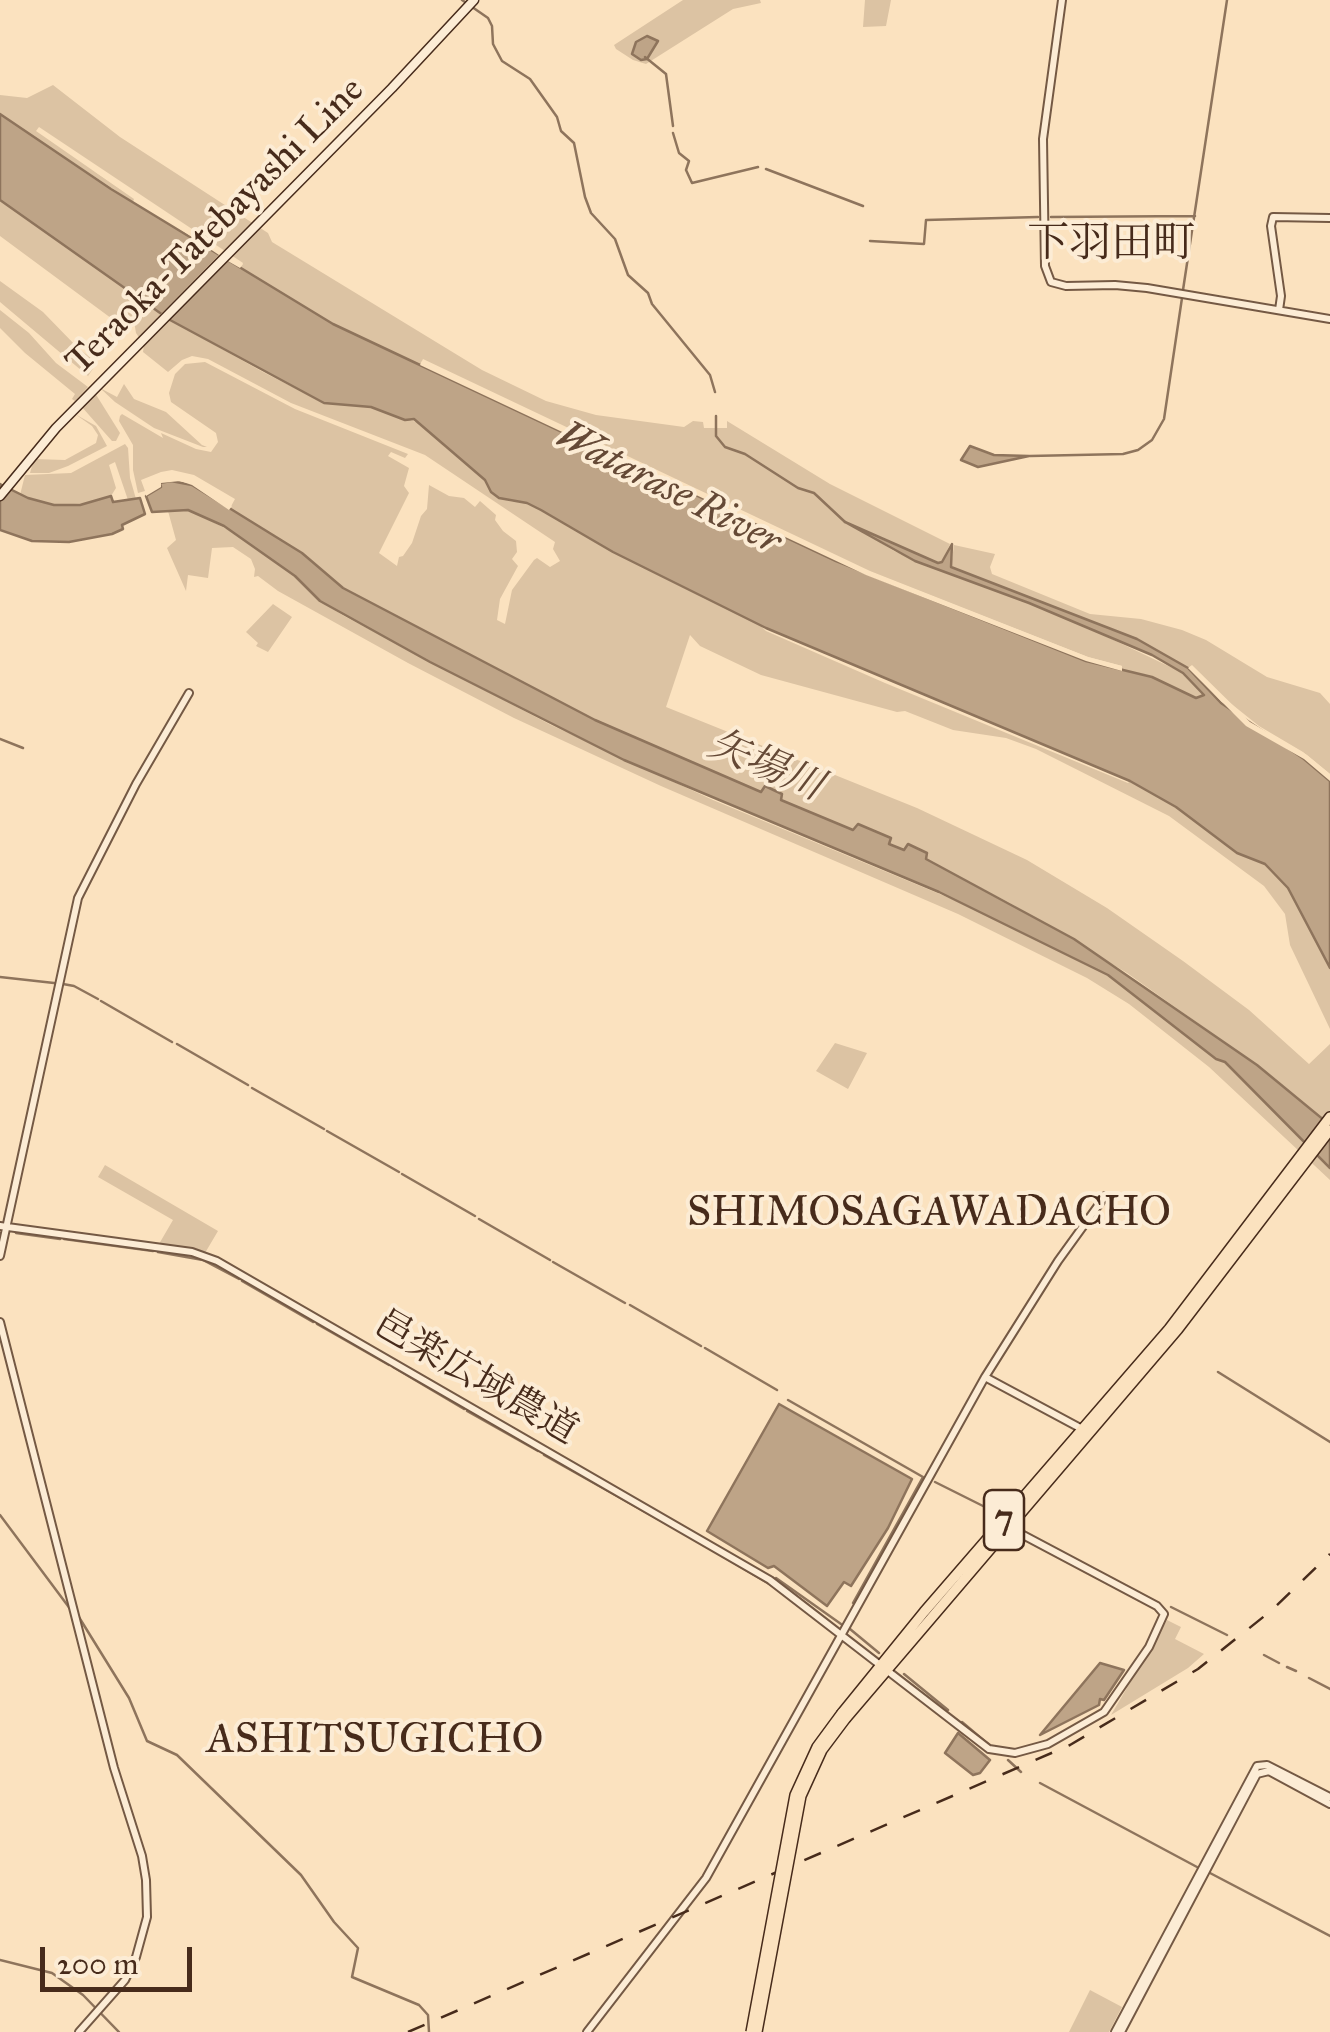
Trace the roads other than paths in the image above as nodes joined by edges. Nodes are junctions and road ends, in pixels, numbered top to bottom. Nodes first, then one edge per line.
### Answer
1 (1062, 0) edge
2 (472, 3) edge
3 (1330, 218) edge
4 (1280, 310) junction
5 (1330, 319) edge
6 (0, 496) edge
7 (189, 693) dead end
8 (1330, 1118) edge
9 (1330, 1130) edge
10 (1105, 1196) dead end
11 (1261, 1214) junction
12 (3, 1227) edge
13 (0, 1256) edge
14 (1223, 1265) junction
15 (0, 1322) edge
16 (985, 1376) junction
17 (1082, 1430) junction
18 (1008, 1527) junction
19 (843, 1634) junction
20 (885, 1666) junction
21 (1330, 1800) edge
22 (79, 2032) edge
23 (587, 2032) edge
24 (754, 2032) edge
25 (1118, 2032) edge

1 - 4 street
2 - 6 main road, Teraoka-Tatebayashi Line
3 - 4 street
4 - 5 street
7 - 12 street
8 - 11 main road, 7
9 - 11 main road, 7
10 - 16 street
11 - 14 main road, 7
12 - 13 street
12 - 19 street, 邑楽広域農道
14 - 17 main road, 7
14 - 18 main road, 7
15 - 22 street
16 - 17 street
16 - 19 street
17 - 20 main road, 7
18 - 20 main road, 7
18 - 20 street, 邑楽広域農道
19 - 20 street, 邑楽広域農道
19 - 23 street
20 - 24 main road, 7, bridge
21 - 25 street

